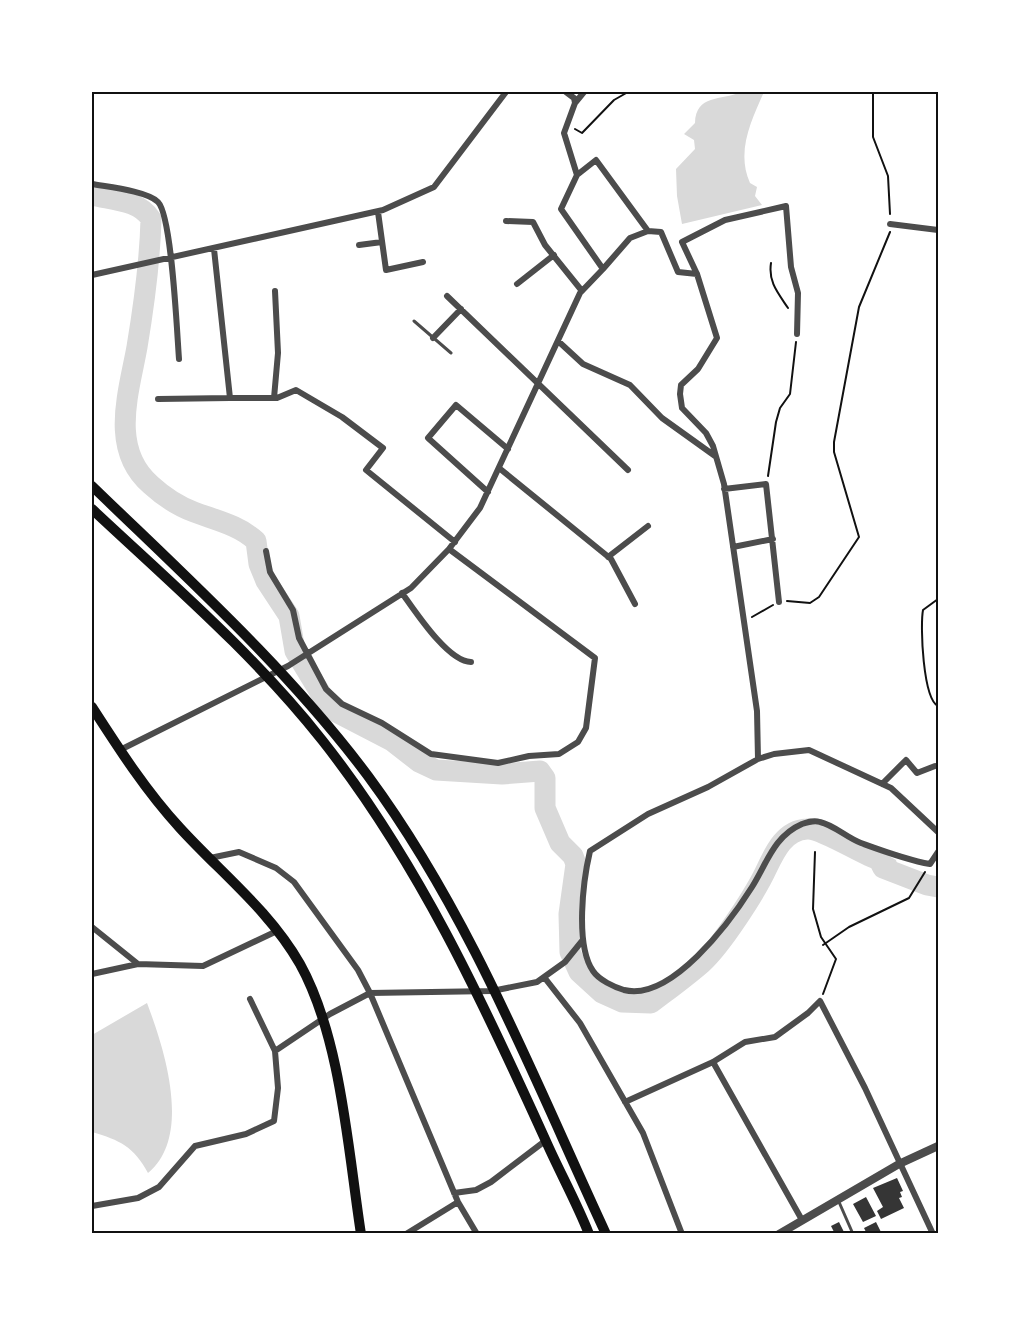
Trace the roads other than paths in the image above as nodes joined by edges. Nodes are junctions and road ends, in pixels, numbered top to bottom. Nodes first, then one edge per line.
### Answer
1 (506, 92) edge
2 (566, 92) edge
3 (584, 92) edge
4 (575, 103) junction
5 (577, 175) junction
6 (92, 184) edge
7 (378, 212) junction
8 (506, 221) dead end
9 (890, 224) road end
10 (939, 230) edge
11 (648, 231) junction
12 (382, 242) junction
13 (359, 245) dead end
14 (214, 249) junction
15 (554, 255) junction
16 (171, 258) junction
17 (423, 262) dead end
18 (603, 268) junction
19 (697, 274) junction
20 (92, 275) edge
21 (517, 284) dead end
22 (275, 291) dead end
23 (582, 291) junction
24 (447, 296) dead end
25 (461, 309) junction
26 (414, 321) dead end
27 (796, 334) road end
28 (434, 338) junction
29 (558, 341) junction
30 (451, 353) dead end
31 (179, 359) dead end
32 (538, 384) junction
33 (230, 398) junction
34 (274, 398) junction
35 (158, 399) dead end
36 (508, 449) junction
37 (715, 456) junction
38 (499, 468) junction
39 (628, 470) dead end
40 (92, 486) edge
41 (724, 489) junction
42 (488, 492) junction
43 (92, 509) edge
44 (648, 526) dead end
45 (773, 539) junction
46 (455, 542) junction
47 (733, 547) junction
48 (449, 549) junction
49 (266, 551) dead end
50 (608, 557) junction
51 (402, 593) junction
52 (779, 602) road end
53 (635, 604) dead end
54 (305, 655) junction
55 (471, 662) dead end
56 (280, 670) junction
57 (266, 676) junction
58 (92, 707) edge
59 (120, 750) junction
60 (759, 759) junction
61 (935, 766) dead end
62 (882, 784) junction
63 (939, 832) edge
64 (939, 852) edge
65 (210, 858) junction
66 (92, 927) edge
67 (278, 930) junction
68 (582, 941) junction
69 (138, 964) junction
70 (92, 974) edge
71 (544, 977) junction
72 (492, 991) junction
73 (476, 992) junction
74 (370, 993) junction
75 (250, 999) dead end
76 (324, 1020) junction
77 (275, 1051) junction
78 (713, 1062) junction
79 (625, 1102) junction
80 (545, 1141) junction
81 (939, 1146) edge
82 (899, 1164) junction
83 (454, 1193) junction
84 (838, 1199) junction
85 (458, 1202) junction
86 (92, 1206) edge
87 (802, 1220) junction
88 (361, 1233) edge
89 (406, 1233) edge
90 (477, 1233) edge
91 (589, 1233) edge
92 (606, 1233) edge
93 (682, 1233) edge
94 (779, 1233) edge
95 (853, 1233) edge
96 (933, 1233) edge

1 - 7 street
2 - 4 street
3 - 4 street
4 - 5 street
5 - 11 street
5 - 18 street
6 - 16 street
7 - 12 street
7 - 14 street
8 - 15 street
9 - 10 street
11 - 18 street
11 - 19 street
12 - 13 street
12 - 17 street
14 - 16 street
14 - 33 street
15 - 21 street
15 - 23 street
16 - 20 street
16 - 31 street
18 - 23 street
19 - 27 street
19 - 37 street
22 - 34 street
23 - 29 street
24 - 25 street
25 - 28 street
25 - 32 street
26 - 28 lane
28 - 30 lane
29 - 32 street
29 - 37 street
32 - 36 street
32 - 39 street
33 - 34 street
33 - 35 street
34 - 46 street
36 - 38 street
36 - 42 street
37 - 41 street
38 - 42 street
38 - 50 street
40 - 56 main road
41 - 45 street
41 - 47 street
42 - 46 street
43 - 57 main road
44 - 50 street
45 - 47 street
45 - 52 street
46 - 48 street
47 - 60 street
48 - 51 street
48 - 54 street
49 - 54 street
50 - 53 street
51 - 54 street
51 - 55 street
54 - 56 street
56 - 57 street
56 - 72 main road
57 - 59 street
57 - 73 main road
58 - 59 main road
59 - 65 main road
60 - 62 street
60 - 68 street
61 - 62 street
62 - 63 street
64 - 68 street
65 - 67 main road
65 - 74 street
66 - 69 street
67 - 69 street
67 - 76 main road
68 - 71 street
69 - 70 street
71 - 72 street
71 - 79 street
72 - 73 street
72 - 92 main road
73 - 74 street
73 - 80 main road
74 - 76 street
74 - 83 street
75 - 77 street
76 - 77 street
76 - 88 main road
77 - 86 street
78 - 79 street
78 - 82 street
78 - 87 street
79 - 93 street
80 - 83 street
80 - 91 main road
81 - 82 street
82 - 84 street
82 - 96 street
83 - 85 street
84 - 87 street
84 - 95 lane
85 - 89 street
85 - 90 street
87 - 94 street

